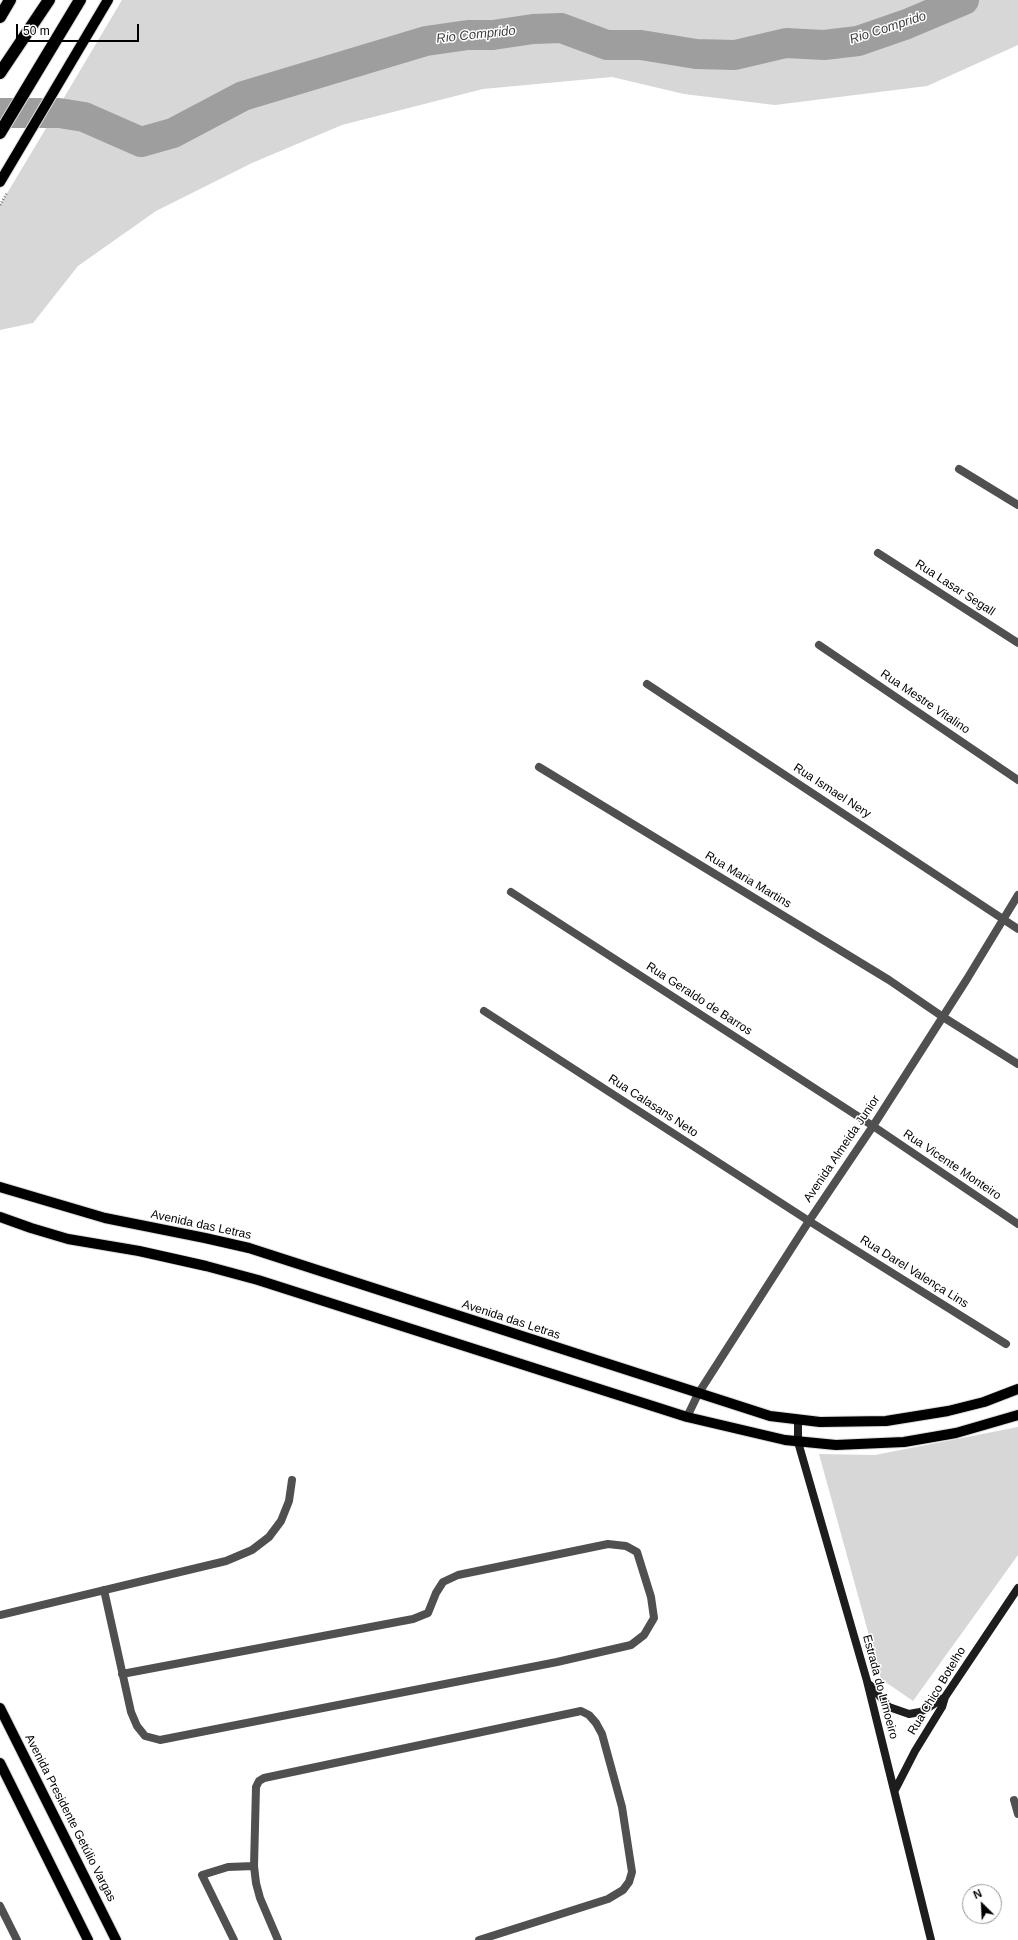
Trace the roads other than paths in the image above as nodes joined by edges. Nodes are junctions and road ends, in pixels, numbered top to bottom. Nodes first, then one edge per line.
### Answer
1 (10, 0) edge
2 (49, 0) edge
3 (80, 0) edge
4 (108, 0) edge
5 (0, 17) edge
6 (0, 73) edge
7 (0, 133) edge
8 (0, 182) edge
9 (959, 469) dead end
10 (1018, 505) edge
11 (878, 553) dead end
12 (1018, 643) edge
13 (819, 645) dead end
14 (648, 684) dead end
15 (539, 766) dead end
16 (1018, 780) edge
17 (511, 892) dead end
18 (1018, 895) edge
19 (1003, 919) junction
20 (1018, 929) edge
21 (484, 1011) dead end
22 (943, 1017) junction
23 (1018, 1064) edge
24 (873, 1126) junction
25 (0, 1187) edge
26 (0, 1217) edge
27 (809, 1221) junction
28 (1018, 1224) edge
29 (1006, 1344) dead end
30 (1018, 1389) edge
31 (698, 1394) junction
32 (1018, 1415) edge
33 (686, 1417) junction
34 (798, 1420) junction
35 (798, 1442) junction
36 (292, 1480) dead end
37 (1018, 1588) edge
38 (104, 1590) junction
39 (0, 1615) edge
40 (122, 1674) junction
41 (866, 1681) junction
42 (945, 1697) junction
43 (0, 1708) edge
44 (0, 1763) edge
45 (895, 1790) junction
46 (1014, 1800) dead end
47 (1018, 1814) edge
48 (254, 1866) junction
49 (0, 1906) edge
50 (17, 1940) edge
51 (88, 1940) edge
52 (116, 1940) edge
53 (234, 1940) edge
54 (278, 1940) edge
55 (479, 1940) edge
56 (931, 1940) edge

1 - 5 highway
2 - 6 highway
3 - 7 highway
4 - 8 main road
9 - 10 street
11 - 12 street, Rua Lasar Segall
13 - 16 street, Rua Mestre Vitalino
14 - 19 street, Rua Ismael Nery
15 - 22 street, Rua Maria Martins
17 - 24 street, Rua Geraldo de Barros
18 - 19 street, Avenida Almeida Junior
19 - 20 street, Rua Ismael Nery
19 - 22 street, Avenida Almeida Junior
21 - 27 street, Rua Calasans Neto
22 - 23 street, Rua Maria Martins
22 - 24 street, Avenida Almeida Junior
24 - 27 street, Avenida Almeida Junior
24 - 28 street, Rua Vicente Monteiro
25 - 31 main road, Avenida das Letras
26 - 33 main road
27 - 29 street, Rua Darel Valença Lins
27 - 31 street, Avenida Almeida Junior
30 - 34 main road, Avenida das Letras
31 - 33 street, Avenida Almeida Junior
31 - 34 main road, Avenida das Letras
32 - 35 main road
33 - 35 main road
34 - 35 main road, Estrada do Limoeiro
35 - 41 main road, Estrada do Limoeiro
36 - 38 street
37 - 42 main road, Rua Chico Botelho
38 - 39 street
38 - 40 street
40 - 40 street
41 - 42 main road
41 - 45 main road, Estrada do Limoeiro
42 - 45 main road, Rua Chico Botelho
43 - 52 main road, Avenida Presidente Getúlio Vargas
44 - 51 main road
45 - 56 main road, Estrada do Limoeiro
46 - 47 street
48 - 53 street
48 - 54 street
48 - 55 street
49 - 50 street

